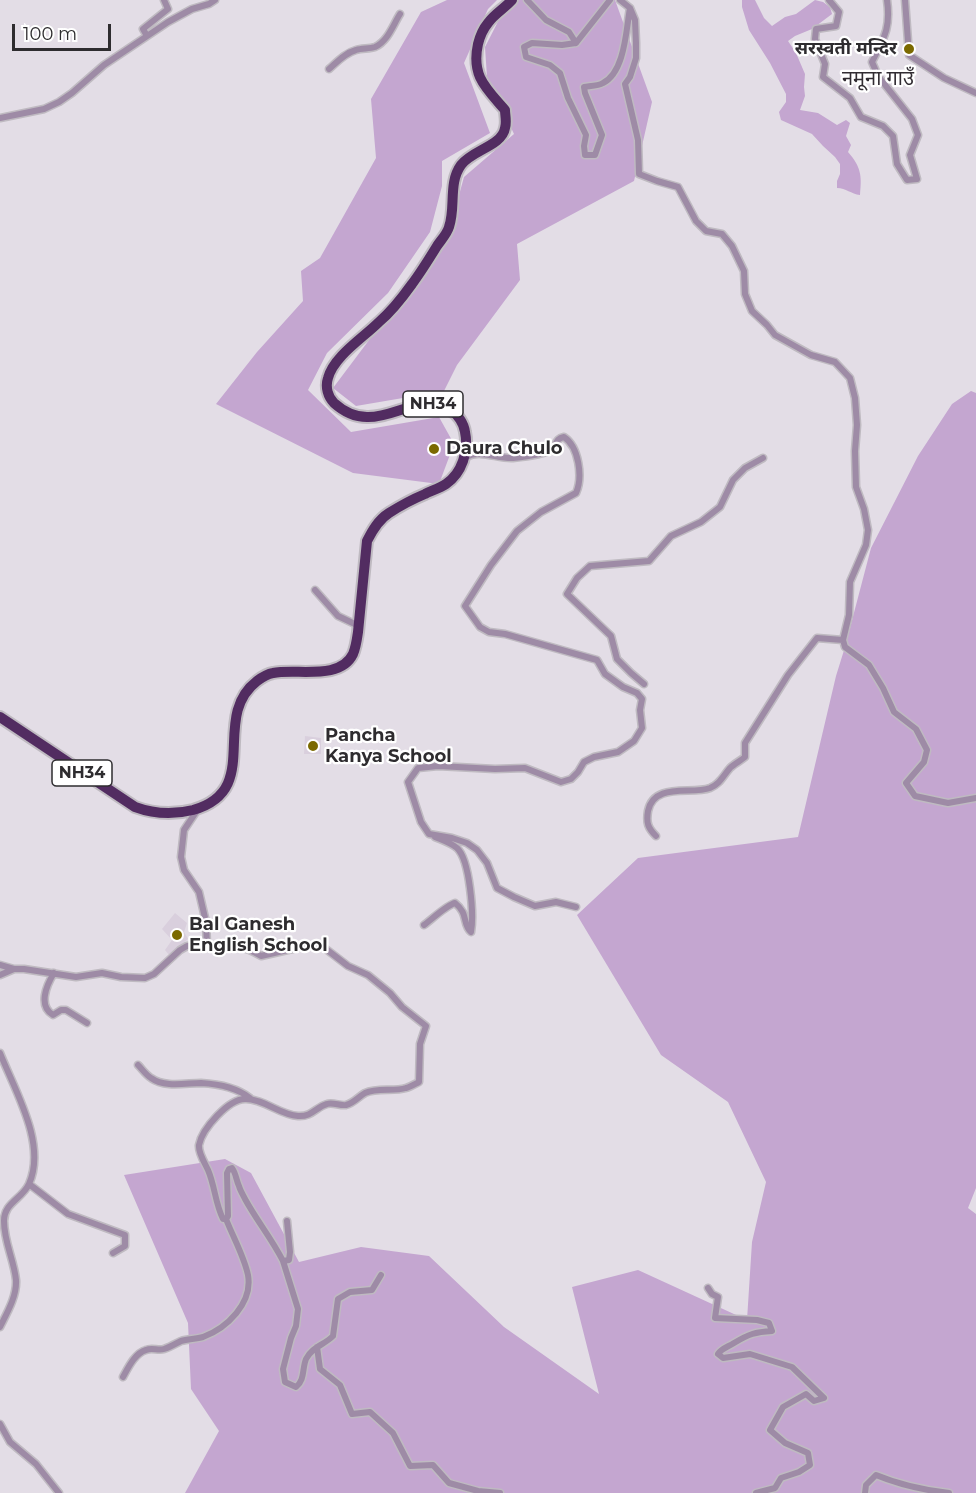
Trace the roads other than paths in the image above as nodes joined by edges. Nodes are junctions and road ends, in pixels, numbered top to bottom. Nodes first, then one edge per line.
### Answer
1 (165, 0) edge
2 (215, 0) edge
3 (512, 0) edge
4 (527, 0) edge
5 (610, 0) edge
6 (621, 0) edge
7 (829, 0) edge
8 (887, 0) edge
9 (905, 0) edge
10 (630, 8) junction
11 (400, 14) dead end
12 (147, 36) junction
13 (576, 42) junction
14 (329, 69) dead end
15 (976, 93) edge
16 (0, 118) edge
17 (466, 457) junction
18 (763, 458) dead end
19 (315, 590) dead end
20 (359, 626) junction
21 (843, 640) junction
22 (644, 684) dead end
23 (0, 717) edge
24 (976, 798) edge
25 (198, 808) junction
26 (429, 834) junction
27 (656, 836) dead end
28 (576, 908) dead end
29 (424, 925) dead end
30 (207, 946) junction
31 (0, 965) edge
32 (15, 969) junction
33 (54, 973) junction
34 (0, 975) edge
35 (87, 1023) dead end
36 (0, 1053) edge
37 (138, 1065) dead end
38 (253, 1100) junction
39 (29, 1184) junction
40 (226, 1220) junction
41 (287, 1221) dead end
42 (113, 1253) dead end
43 (283, 1261) junction
44 (381, 1275) dead end
45 (708, 1288) dead end
46 (0, 1327) edge
47 (317, 1347) junction
48 (123, 1377) dead end
49 (0, 1424) edge
50 (59, 1493) edge
51 (500, 1493) edge
52 (756, 1493) edge
53 (864, 1493) edge
54 (949, 1493) edge

1 - 12 street
2 - 12 street
3 - 17 highway, NH34
4 - 13 street
5 - 13 street
6 - 10 street
7 - 8 street
9 - 15 street
10 - 13 street
10 - 21 street
11 - 14 street
12 - 16 street
17 - 20 highway, NH34
17 - 26 street
18 - 22 street
19 - 20 street
20 - 25 highway, NH34
21 - 24 street
21 - 27 street
23 - 25 highway, NH34
25 - 30 street
26 - 28 street
26 - 29 street
30 - 33 street
30 - 38 street
31 - 32 street
32 - 33 street
32 - 34 street
33 - 35 street
36 - 39 street
37 - 38 street
38 - 40 street
39 - 42 street
39 - 46 street
40 - 43 street
40 - 48 street
41 - 43 street
43 - 47 street
44 - 47 street
45 - 52 street
47 - 51 street
49 - 50 street
53 - 54 street

